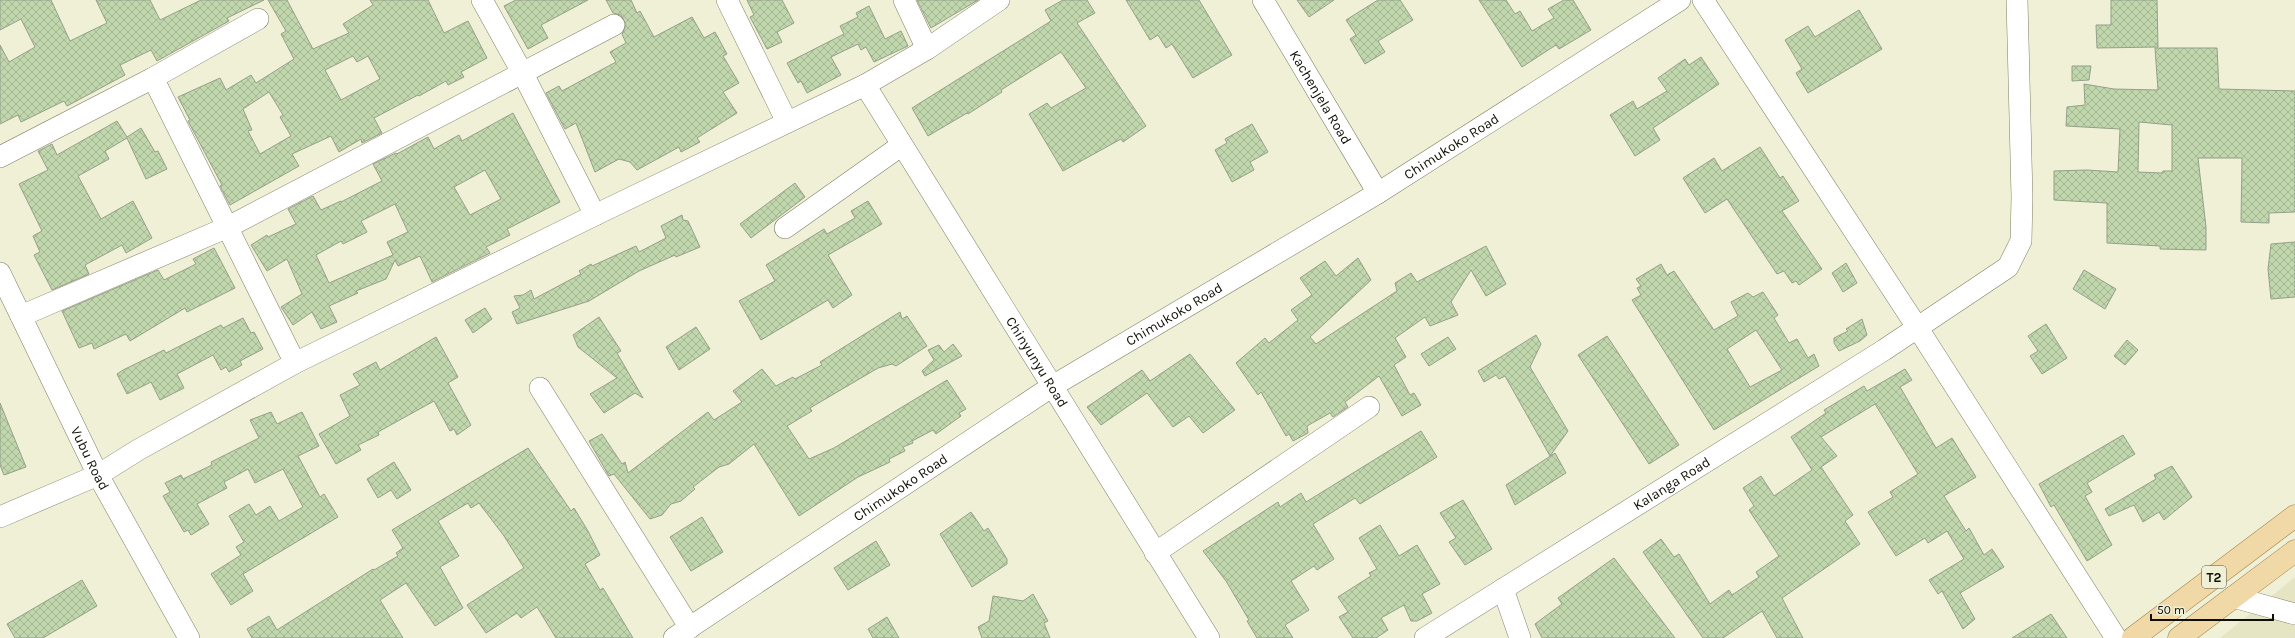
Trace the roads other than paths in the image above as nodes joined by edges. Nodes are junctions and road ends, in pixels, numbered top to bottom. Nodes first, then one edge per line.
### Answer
1 (482, 0) edge
2 (727, 0) edge
3 (904, 0) edge
4 (999, 0) edge
5 (1263, 0) edge
6 (1680, 0) edge
7 (1703, 0) edge
8 (2017, 0) edge
9 (258, 19) dead end
10 (614, 25) dead end
11 (927, 49) junction
12 (523, 74) junction
13 (153, 78) junction
14 (865, 85) junction
15 (787, 122) junction
16 (902, 145) junction
17 (0, 157) edge
18 (1378, 193) junction
19 (595, 215) junction
20 (228, 227) junction
21 (785, 228) dead end
22 (0, 273) edge
23 (21, 316) junction
24 (1917, 327) junction
25 (294, 363) junction
26 (1051, 387) junction
27 (540, 388) dead end
28 (1369, 407) dead end
29 (98, 475) junction
30 (2295, 516) edge
31 (0, 517) edge
32 (2295, 551) edge
33 (1155, 553) junction
34 (1503, 589) junction
35 (2233, 597) junction
36 (2295, 614) edge
37 (682, 633) edge
38 (189, 638) edge
39 (1209, 638) edge
40 (1425, 638) edge
41 (1520, 638) edge
42 (2116, 638) edge
43 (2133, 638) edge
44 (2179, 638) edge

1 - 12 street
2 - 15 street
3 - 11 street
4 - 11 street
5 - 18 street, Kachenjela Road
6 - 18 street, Chimukoko Road
7 - 24 street
8 - 24 street, Kalanga Road
9 - 13 street
10 - 12 street
11 - 14 street
12 - 19 street
12 - 20 street
13 - 17 street
13 - 20 street
14 - 15 street
14 - 16 street, Chinyunyu Road
15 - 19 street
16 - 21 street
16 - 26 street, Chinyunyu Road
18 - 26 street, Chimukoko Road
19 - 25 street
20 - 23 street
20 - 25 street
22 - 23 street, Vubu Road
23 - 29 street, Vubu Road
24 - 34 street, Kalanga Road
24 - 42 street
25 - 29 street
26 - 33 street, Chinyunyu Road
26 - 37 street, Chimukoko Road
27 - 37 street
28 - 33 street
29 - 31 street
29 - 38 street, Vubu Road
30 - 43 main road, T2
32 - 35 main road, T2
33 - 39 street, Chinyunyu Road
34 - 40 street, Kalanga Road
34 - 41 street
35 - 36 street
35 - 44 main road, T2

